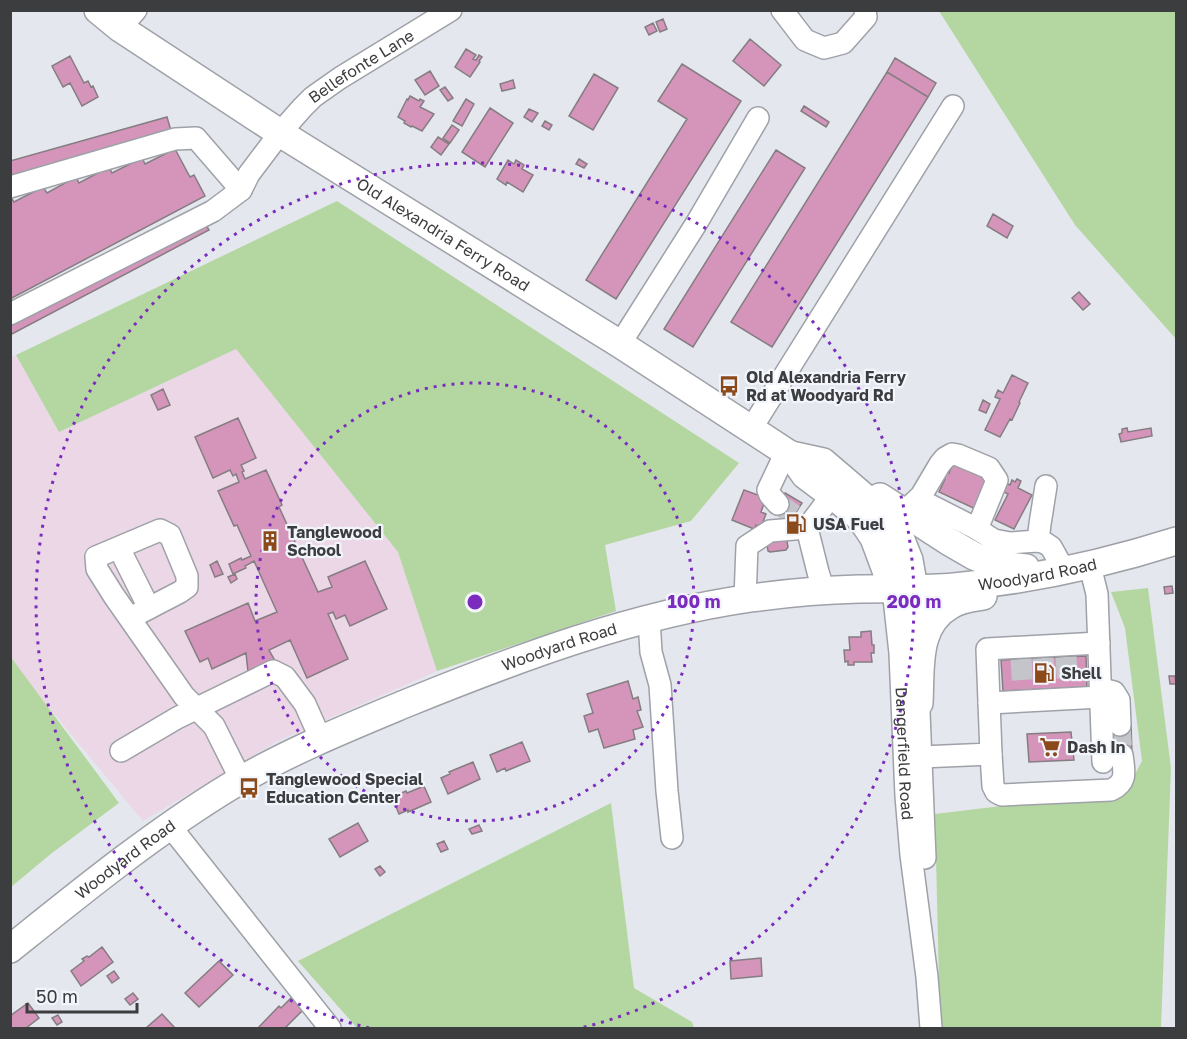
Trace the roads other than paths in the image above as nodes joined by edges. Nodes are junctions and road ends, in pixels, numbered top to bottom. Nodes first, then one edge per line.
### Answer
1 (98, 10) edge
2 (451, 10) edge
3 (782, 10) edge
4 (865, 10) edge
5 (128, 19) edge
6 (953, 106) dead end
7 (758, 118) dead end
8 (280, 133) junction
9 (10, 186) edge
10 (241, 190) junction
11 (10, 314) edge
12 (620, 344) junction
13 (751, 429) junction
14 (788, 453) junction
15 (823, 462) junction
16 (1046, 486) dead end
17 (832, 495) junction
18 (911, 506) junction
19 (798, 517) junction
20 (977, 530) junction
21 (1038, 541) junction
22 (1176, 541) edge
23 (119, 548) junction
24 (1090, 566) junction
25 (1064, 570) junction
26 (903, 589) junction
27 (824, 591) junction
28 (745, 599) junction
29 (149, 608) junction
30 (130, 618) junction
31 (649, 619) junction
32 (1099, 643) junction
33 (1101, 693) junction
34 (919, 703) junction
35 (989, 703) junction
36 (196, 708) junction
37 (1120, 725) tunnel mouth
38 (321, 741) junction
39 (121, 751) dead end
40 (991, 754) junction
41 (921, 757) junction
42 (241, 780) junction
43 (170, 826) junction
44 (672, 838) dead end
45 (920, 918) junction
46 (10, 949) edge
47 (330, 1029) edge
48 (931, 1029) edge

1 - 5 main road, Old Alexandria Ferry Road
2 - 8 street, Bellefonte Lane
3 - 4 street
5 - 8 main road, Old Alexandria Ferry Road
6 - 13 street
7 - 12 street
8 - 10 street, Bellefonte Lane
8 - 12 main road, Old Alexandria Ferry Road
9 - 10 street
10 - 11 street
12 - 13 main road, Old Alexandria Ferry Road
13 - 14 main road, Old Alexandria Ferry Road
14 - 15 main road, Old Alexandria Ferry Road
14 - 17 main road, Old Alexandria Ferry Road
14 - 19 street
15 - 18 main road
15 - 26 main road, Old Alexandria Ferry Road
16 - 21 street
17 - 19 street
17 - 26 main road, Old Alexandria Ferry Road
18 - 20 street
18 - 20 street
18 - 25 main road
19 - 27 street
19 - 28 street
20 - 21 street
21 - 25 street
22 - 24 main road, Woodyard Road
23 - 29 street
23 - 29 street
23 - 30 street
24 - 25 main road, Woodyard Road
24 - 32 street
25 - 26 main road, Woodyard Road
25 - 34 main road
26 - 27 main road, Woodyard Road
26 - 34 street, Dangerfield Road
26 - 45 street, Dangerfield Road
27 - 28 main road, Woodyard Road
28 - 31 main road, Woodyard Road
29 - 30 street
30 - 36 street
31 - 38 main road, Woodyard Road
31 - 44 street
32 - 33 street
32 - 35 street
33 - 35 street
33 - 37 street
33 - 40 street
34 - 41 street, Dangerfield Road
35 - 40 street
36 - 38 street
36 - 39 street
36 - 42 street
38 - 42 main road, Woodyard Road
40 - 41 street
41 - 45 street, Dangerfield Road
42 - 43 main road, Woodyard Road
43 - 46 main road, Woodyard Road
43 - 47 street
45 - 48 street, Dangerfield Road

